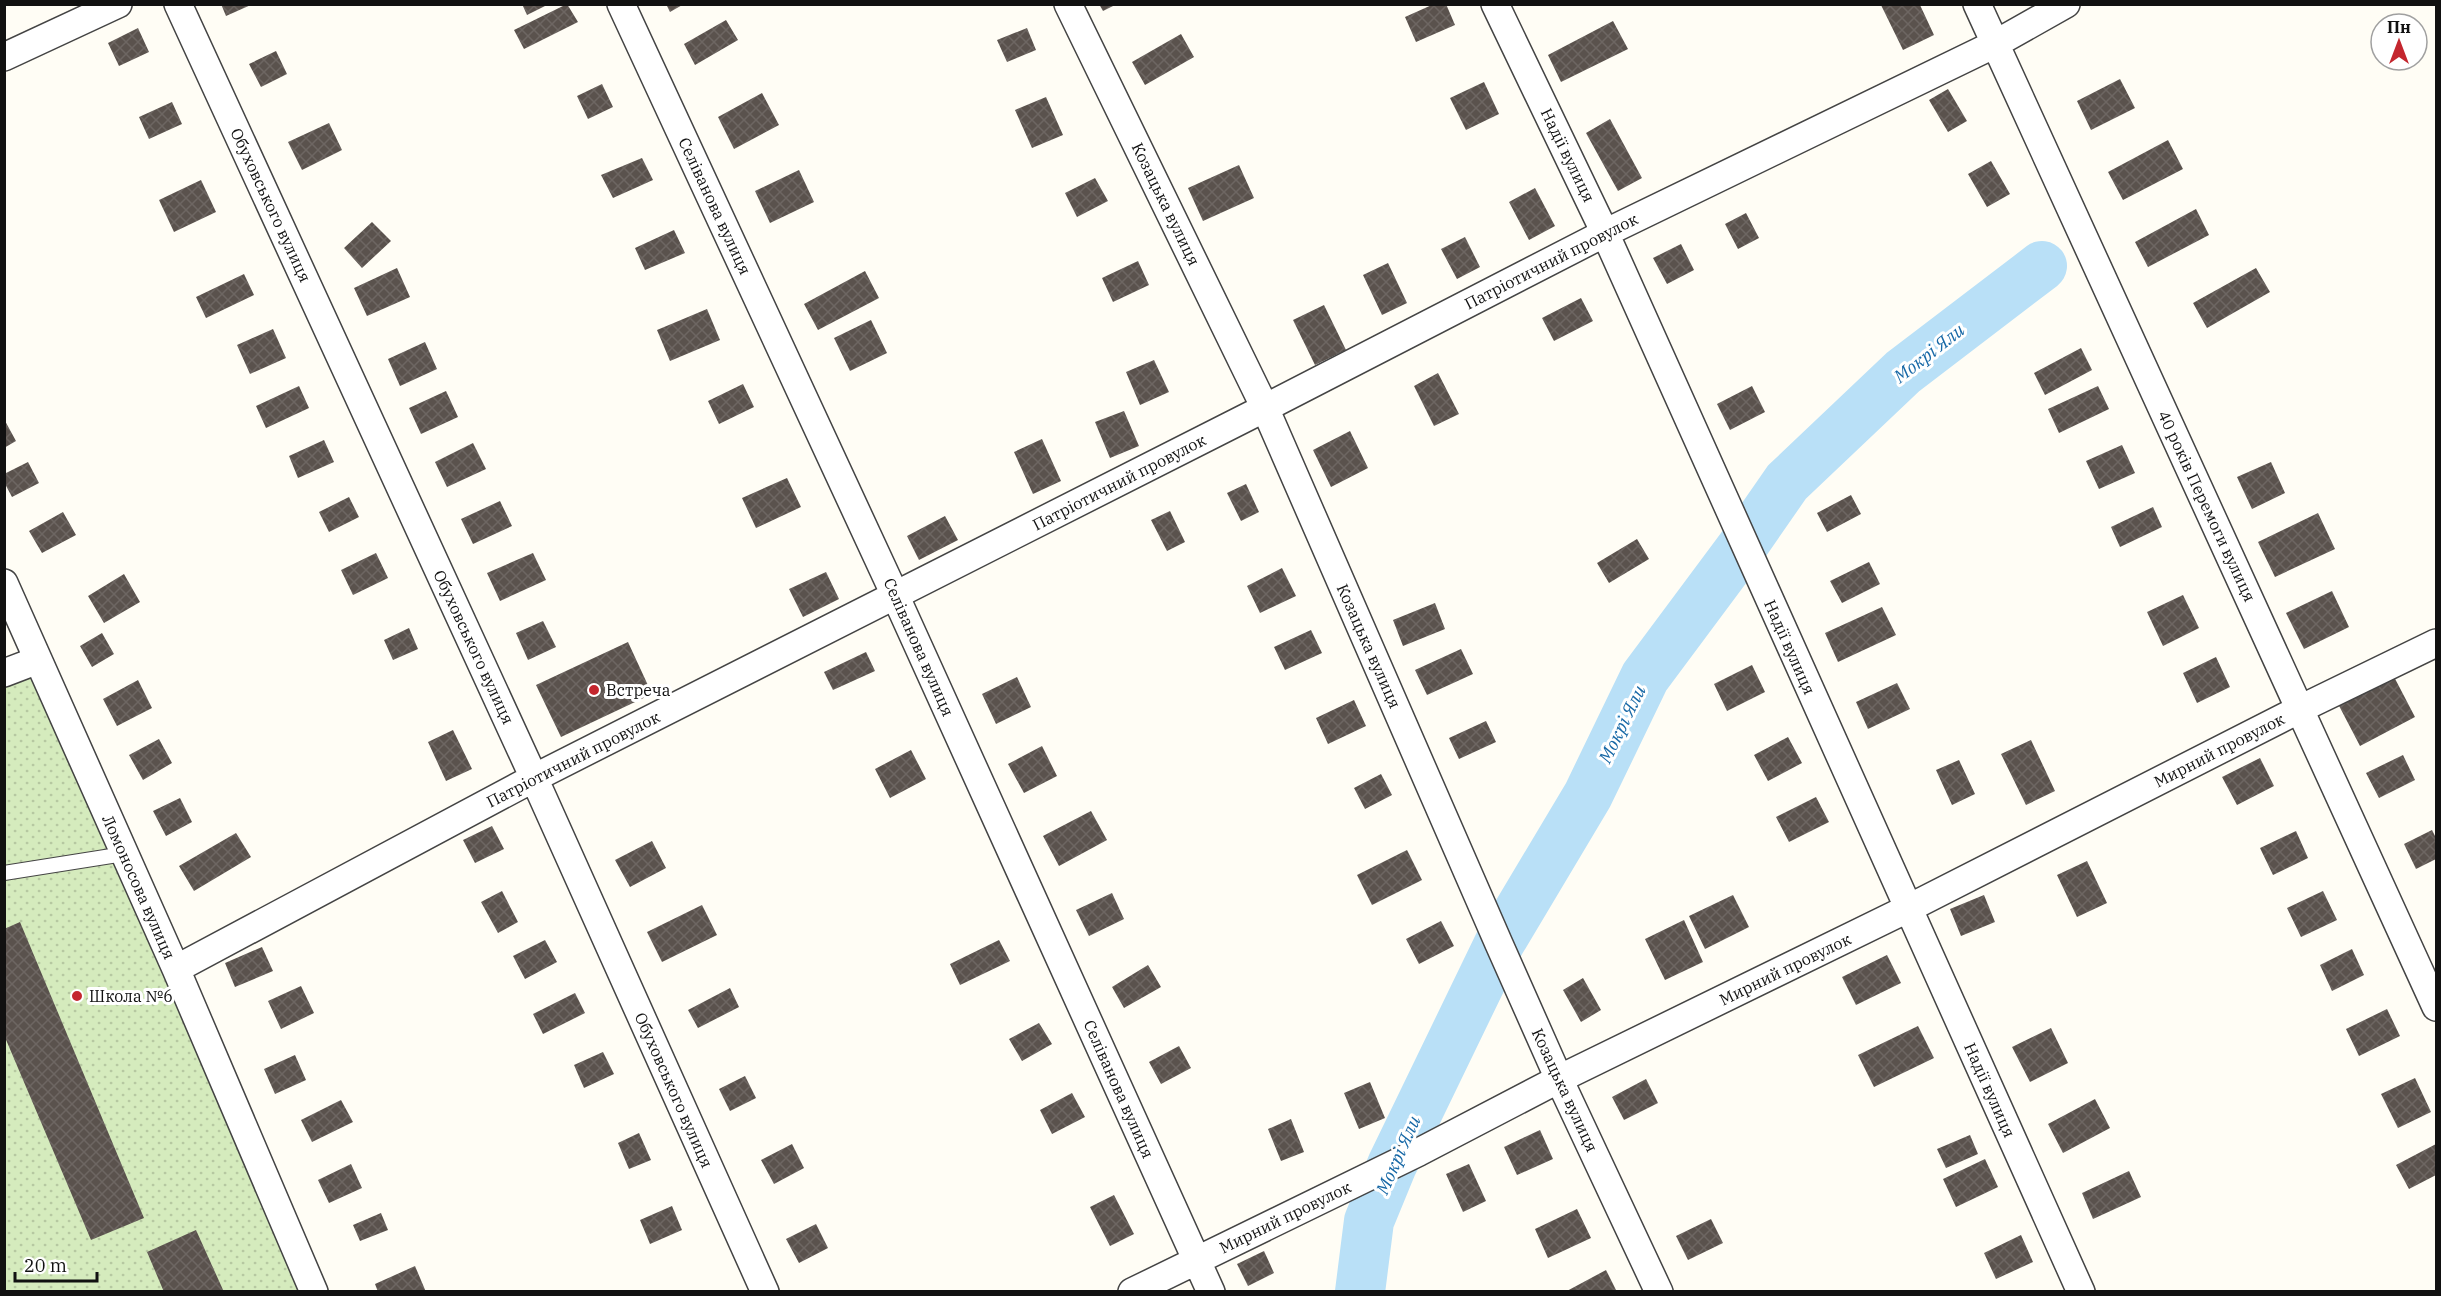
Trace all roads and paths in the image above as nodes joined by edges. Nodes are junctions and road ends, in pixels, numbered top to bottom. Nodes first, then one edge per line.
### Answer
1 (118, 4) edge
2 (178, 4) edge
3 (621, 4) edge
4 (1068, 4) edge
5 (1495, 4) edge
6 (1977, 4) edge
7 (2066, 4) edge
8 (1995, 44) junction
9 (4, 57) edge
10 (1605, 233) junction
11 (1265, 408) junction
12 (4, 583) edge
13 (896, 595) junction
14 (2436, 643) edge
15 (38, 660) junction
16 (4, 673) edge
17 (2300, 710) junction
18 (534, 778) junction
19 (124, 854) junction
20 (4, 873) edge
21 (1909, 908) junction
22 (176, 969) junction
23 (2436, 1007) edge
24 (1559, 1079) junction
25 (1196, 1260) junction
26 (314, 1292) edge
27 (765, 1292) edge
28 (1132, 1292) edge
29 (1210, 1292) edge
30 (1659, 1292) edge
31 (2081, 1292) edge

1 - 9 street
2 - 18 street, Обуховського вулиця
3 - 13 street, Селіванова вулиця
4 - 11 street, Козацька вулиця
5 - 10 street, Надії вулиця
6 - 8 street, 40 років Перемоги вулиця
7 - 8 street, Патріотичний провулок
8 - 10 street, Патріотичний провулок
8 - 17 street, 40 років Перемоги вулиця
10 - 11 street, Патріотичний провулок
10 - 21 street, Надії вулиця
11 - 13 street, Патріотичний провулок
11 - 24 street, Козацька вулиця
12 - 15 street, Ломоносова вулиця
13 - 18 street, Патріотичний провулок
13 - 25 street, Селіванова вулиця
14 - 17 street, Мирний провулок
15 - 16 street
15 - 19 street, Ломоносова вулиця
17 - 21 street, Мирний провулок
17 - 23 street, 40 років Перемоги вулиця
18 - 22 street, Патріотичний провулок
18 - 27 street, Обуховського вулиця
19 - 20 lane
19 - 22 street, Ломоносова вулиця
21 - 24 street, Мирний провулок
21 - 31 street, Надії вулиця
22 - 26 street, Ломоносова вулиця
24 - 25 street, Мирний провулок
24 - 30 street, Козацька вулиця
25 - 28 street, Мирний провулок
25 - 29 street, Селіванова вулиця

